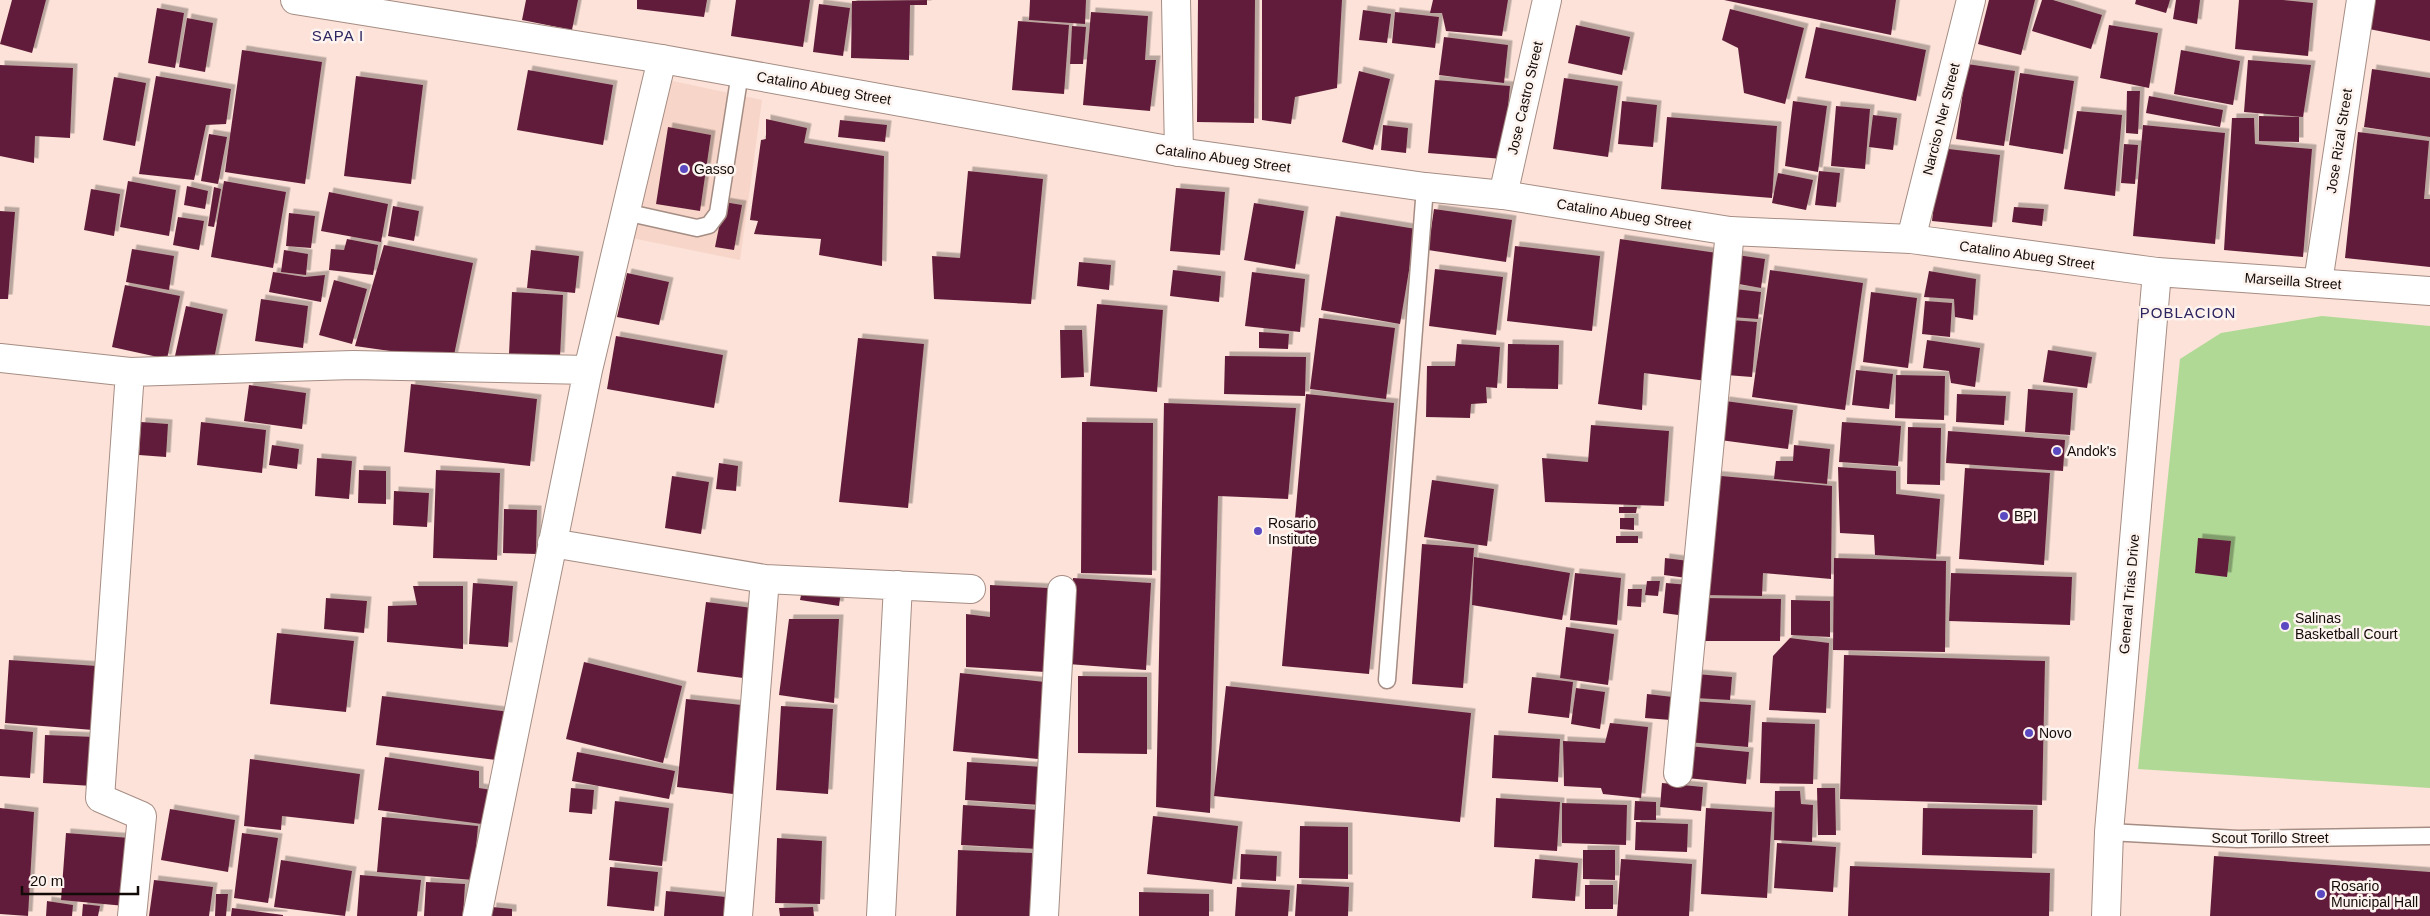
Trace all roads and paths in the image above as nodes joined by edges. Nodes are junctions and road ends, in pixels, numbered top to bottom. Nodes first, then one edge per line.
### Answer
1 (296, 0) edge
2 (1176, 0) edge
3 (1547, 0) edge
4 (1972, 0) edge
5 (2361, 0) edge
6 (662, 59) junction
7 (740, 73) junction
8 (1179, 152) junction
9 (1425, 187) junction
10 (1503, 195) junction
11 (625, 212) junction
12 (1730, 231) junction
13 (1911, 239) junction
14 (2157, 272) junction
15 (2318, 282) junction
16 (2430, 291) edge
17 (0, 358) edge
18 (588, 370) junction
19 (130, 372) junction
20 (552, 543) junction
21 (765, 579) junction
22 (898, 585) junction
23 (971, 589) dead end
24 (1062, 590) dead end
25 (1387, 680) dead end
26 (1678, 773) dead end
27 (2109, 832) junction
28 (2430, 836) edge
29 (132, 916) edge
30 (478, 916) edge
31 (738, 916) edge
32 (881, 916) edge
33 (1044, 916) edge
34 (2106, 916) edge

1 - 6 street, Catalino Abueg Street
2 - 8 street
3 - 10 street, Jose Castro Street
4 - 13 street, Narciso Ner Street
5 - 15 street, Jose Rizal Street
6 - 7 street, Catalino Abueg Street
6 - 11 street
7 - 8 street, Catalino Abueg Street
7 - 11 lane
8 - 9 street, Catalino Abueg Street
9 - 10 street, Catalino Abueg Street
9 - 25 lane
10 - 12 street, Catalino Abueg Street
11 - 18 street
12 - 13 street, Catalino Abueg Street
12 - 26 street
13 - 14 street, Catalino Abueg Street
14 - 15 street, Marseilla Street
14 - 27 street, General Trias Drive
15 - 16 street, Marseilla Street
17 - 19 street
18 - 19 street
18 - 20 street
19 - 29 street
20 - 21 street
20 - 30 street
21 - 22 street
21 - 31 street
22 - 23 street
22 - 32 street
24 - 33 street
27 - 28 lane, Scout Torillo Street
27 - 34 street, General Trias Drive

